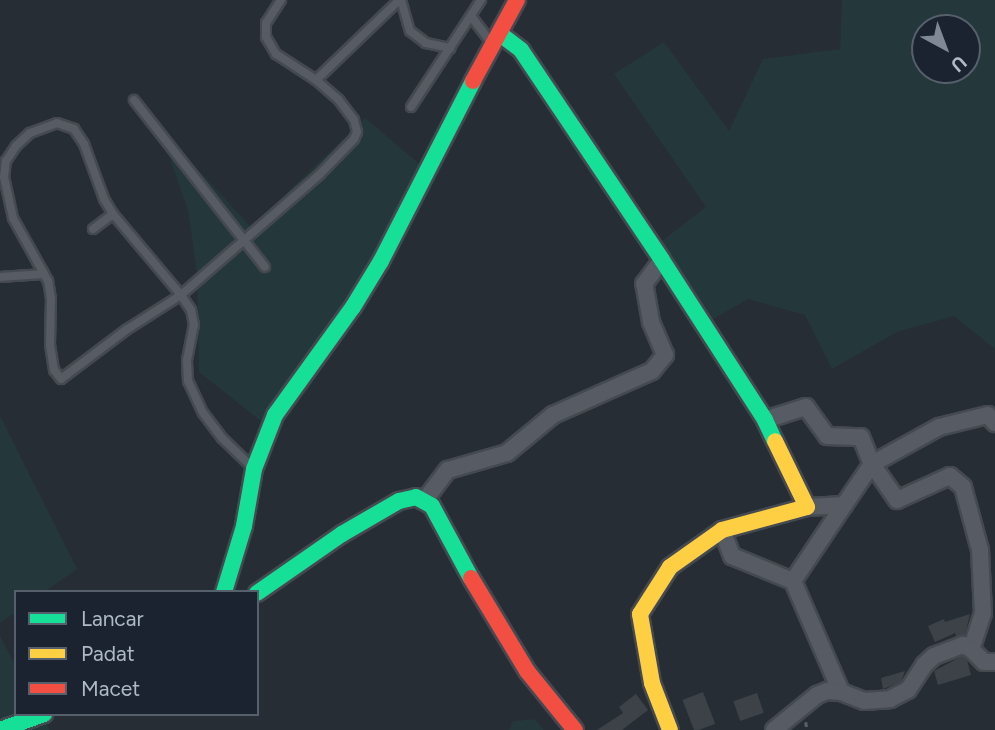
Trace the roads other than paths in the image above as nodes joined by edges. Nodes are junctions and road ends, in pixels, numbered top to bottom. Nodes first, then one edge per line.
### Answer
1 (281, 0) edge
2 (400, 0) edge
3 (481, 0) edge
4 (517, 0) edge
5 (471, 16) junction
6 (497, 40) junction
7 (450, 48) junction
8 (316, 80) junction
9 (134, 100) dead end
10 (411, 107) dead end
11 (113, 214) junction
12 (93, 229) dead end
13 (246, 240) junction
14 (662, 260) junction
15 (265, 267) dead end
16 (44, 274) junction
17 (0, 277) edge
18 (181, 295) junction
19 (765, 420) junction
20 (995, 423) edge
21 (872, 464) junction
22 (254, 469) junction
23 (425, 499) junction
24 (844, 505) junction
25 (807, 507) junction
26 (722, 530) junction
27 (793, 581) junction
28 (225, 590) edge
29 (259, 592) edge
30 (971, 649) junction
31 (995, 662) edge
32 (841, 692) junction
33 (38, 716) edge
34 (0, 730) edge
35 (575, 730) edge
36 (670, 730) edge
37 (774, 730) edge

1 - 8 lane
2 - 7 lane
2 - 8 lane
3 - 5 lane
4 - 6 street
5 - 6 lane
5 - 7 lane
6 - 14 street
6 - 22 street
7 - 10 lane
8 - 13 lane
9 - 13 lane
11 - 12 lane
11 - 16 lane
11 - 18 lane
13 - 15 lane
13 - 18 lane
14 - 19 street
14 - 23 street
16 - 17 lane
16 - 18 lane
18 - 22 lane
19 - 21 street
19 - 25 street
20 - 21 street
21 - 24 street
21 - 30 street
22 - 28 street
23 - 29 street
23 - 35 street
24 - 25 street
24 - 27 street
25 - 26 street
26 - 27 street
26 - 36 street
27 - 32 street
30 - 31 street
30 - 32 street
32 - 37 street
33 - 34 street

